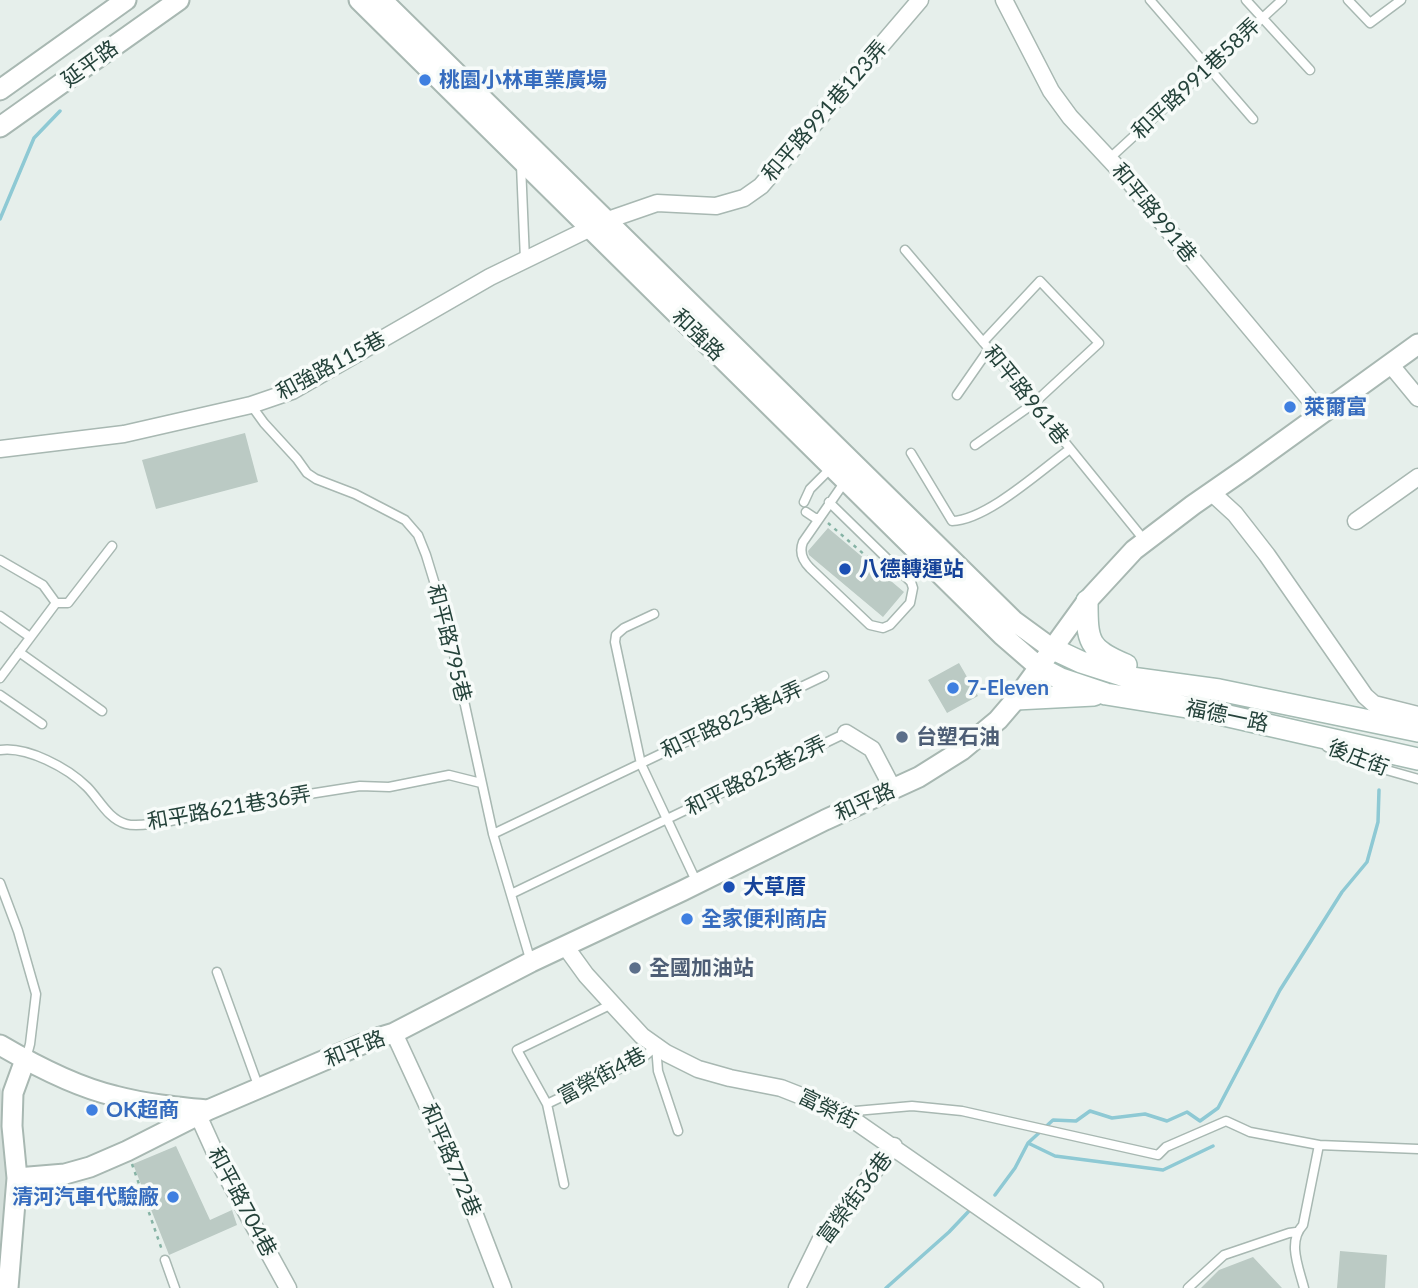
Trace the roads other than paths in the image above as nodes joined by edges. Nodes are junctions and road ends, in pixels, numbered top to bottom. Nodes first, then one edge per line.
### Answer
1 (126, 0) edge
2 (180, 0) edge
3 (359, 0) edge
4 (382, 0) edge
5 (920, 0) edge
6 (1004, 0) edge
7 (1150, 0) edge
8 (1246, 0) edge
9 (1282, 0) edge
10 (1348, 0) edge
11 (1401, 0) edge
12 (1263, 18) junction
13 (1209, 67) junction
14 (1310, 70) dead end
15 (0, 90) edge
16 (1254, 118) dead end
17 (0, 127) edge
18 (1110, 158) junction
19 (521, 159) junction
20 (597, 225) junction
21 (905, 250) dead end
22 (525, 260) junction
23 (1418, 344) edge
24 (986, 345) junction
25 (1390, 364) junction
26 (957, 395) dead end
27 (1418, 398) edge
28 (1033, 404) junction
29 (251, 405) junction
30 (1322, 414) junction
31 (975, 445) dead end
32 (0, 449) edge
33 (1070, 449) junction
34 (911, 453) dead end
35 (845, 468) junction
36 (1418, 477) edge
37 (1211, 492) junction
38 (804, 502) dead end
39 (830, 502) junction
40 (806, 512) dead end
41 (820, 518) junction
42 (1356, 521) dead end
43 (1145, 541) junction
44 (112, 546) dead end
45 (0, 560) edge
46 (1087, 601) junction
47 (56, 603) junction
48 (654, 614) dead end
49 (0, 616) edge
50 (30, 637) junction
51 (1051, 648) junction
52 (19, 652) junction
53 (1040, 668) junction
54 (824, 676) dead end
55 (0, 678) edge
56 (1219, 690) junction
57 (1106, 694) junction
58 (0, 695) edge
59 (1016, 699) junction
60 (102, 711) dead end
61 (1418, 715) edge
62 (42, 724) dead end
63 (1418, 731) edge
64 (1300, 732) junction
65 (846, 733) joint
66 (0, 750) edge
67 (1418, 759) edge
68 (641, 764) junction
69 (1418, 779) edge
70 (481, 783) junction
71 (893, 789) junction
72 (667, 819) junction
73 (493, 834) junction
74 (0, 883) edge
75 (697, 883) junction
76 (511, 894) junction
77 (565, 946) junction
78 (531, 961) junction
79 (217, 972) dead end
80 (612, 1004) junction
81 (394, 1033) junction
82 (0, 1045) edge
83 (656, 1046) junction
84 (25, 1060) junction
85 (260, 1089) junction
86 (547, 1104) junction
87 (842, 1112) junction
88 (203, 1113) junction
89 (678, 1131) dead end
90 (1319, 1145) junction
91 (894, 1146) junction
92 (1418, 1149) edge
93 (17, 1178) junction
94 (564, 1184) dead end
95 (1296, 1232) junction
96 (165, 1260) road end
97 (8, 1288) edge
98 (175, 1288) edge
99 (288, 1288) edge
100 (503, 1288) edge
101 (797, 1288) edge
102 (1094, 1288) edge
103 (1188, 1288) edge
104 (1304, 1288) edge

1 - 15 street, 延平路
2 - 17 street, 延平路
3 - 19 street, 和強路
4 - 20 street, 和強路
5 - 20 street, 和平路991巷123弄
6 - 18 street, 和平路991巷
7 - 13 lane
8 - 12 lane
9 - 12 lane, 和平路991巷58弄
10 - 11 lane
12 - 13 lane, 和平路991巷58弄
12 - 14 lane
13 - 16 lane
13 - 18 lane, 和平路991巷58弄
18 - 30 street, 和平路991巷
19 - 20 street, 和強路
19 - 22 lane
20 - 22 street, 和強路115巷
20 - 35 street, 和強路
21 - 24 lane, 和平路961巷
22 - 29 street, 和強路115巷
23 - 25 street, 和平路
24 - 26 lane
24 - 28 lane, 和平路961巷
24 - 28 lane
25 - 27 street
25 - 30 street, 和平路
28 - 31 lane
28 - 33 lane, 和平路961巷
29 - 32 street, 和強路115巷
29 - 70 lane, 和平路795巷
30 - 37 street, 和平路
33 - 34 lane
33 - 43 lane, 和平路961巷
35 - 38 lane
35 - 39 lane
35 - 51 street, 和強路
35 - 53 street, 和強路
36 - 42 street
37 - 43 street, 和平路
37 - 61 street
39 - 41 lane
39 - 41 lane
40 - 41 lane
43 - 46 street, 和平路
44 - 47 lane
45 - 47 lane
46 - 51 street, 和平路
46 - 56 main road
47 - 50 lane
48 - 68 lane
49 - 50 lane
50 - 52 lane
51 - 53 street, 和平路
51 - 56 main road, 福德一路
52 - 55 lane
52 - 60 lane
53 - 57 main road, 福德一路
53 - 59 street, 和平路
54 - 68 lane, 和平路825巷4弄
56 - 63 main road, 福德一路
57 - 59 main road
57 - 64 main road, 福德一路
58 - 62 lane
59 - 71 street, 和平路
64 - 67 main road, 福德一路
64 - 69 lane, 後庄街
65 - 71 street
65 - 72 lane, 和平路825巷2弄
66 - 70 lane, 和平路621巷36弄
68 - 72 lane
68 - 73 lane, 和平路825巷4弄
70 - 73 lane, 和平路795巷
71 - 75 street, 和平路
72 - 75 lane
72 - 76 lane, 和平路825巷2弄
73 - 76 lane, 和平路795巷
74 - 84 lane
75 - 77 street, 和平路
76 - 78 lane, 和平路795巷
77 - 78 street, 和平路
77 - 80 street, 富榮街
78 - 81 street, 和平路
79 - 85 lane
80 - 83 street, 富榮街
80 - 86 lane
81 - 85 street, 和平路
81 - 100 street, 和平路772巷
82 - 84 street, 和平路
83 - 86 lane, 富榮街4巷
83 - 87 street, 富榮街
83 - 89 lane
84 - 88 street, 和平路
84 - 93 street
85 - 88 street, 和平路
86 - 94 lane
87 - 90 lane
87 - 91 street, 富榮街
88 - 93 street, 和平路
88 - 99 street, 和平路704巷
90 - 92 lane
90 - 95 lane
91 - 101 street, 富榮街36巷
91 - 102 street, 富榮街
93 - 97 street
95 - 103 lane
95 - 104 lane
96 - 98 lane

